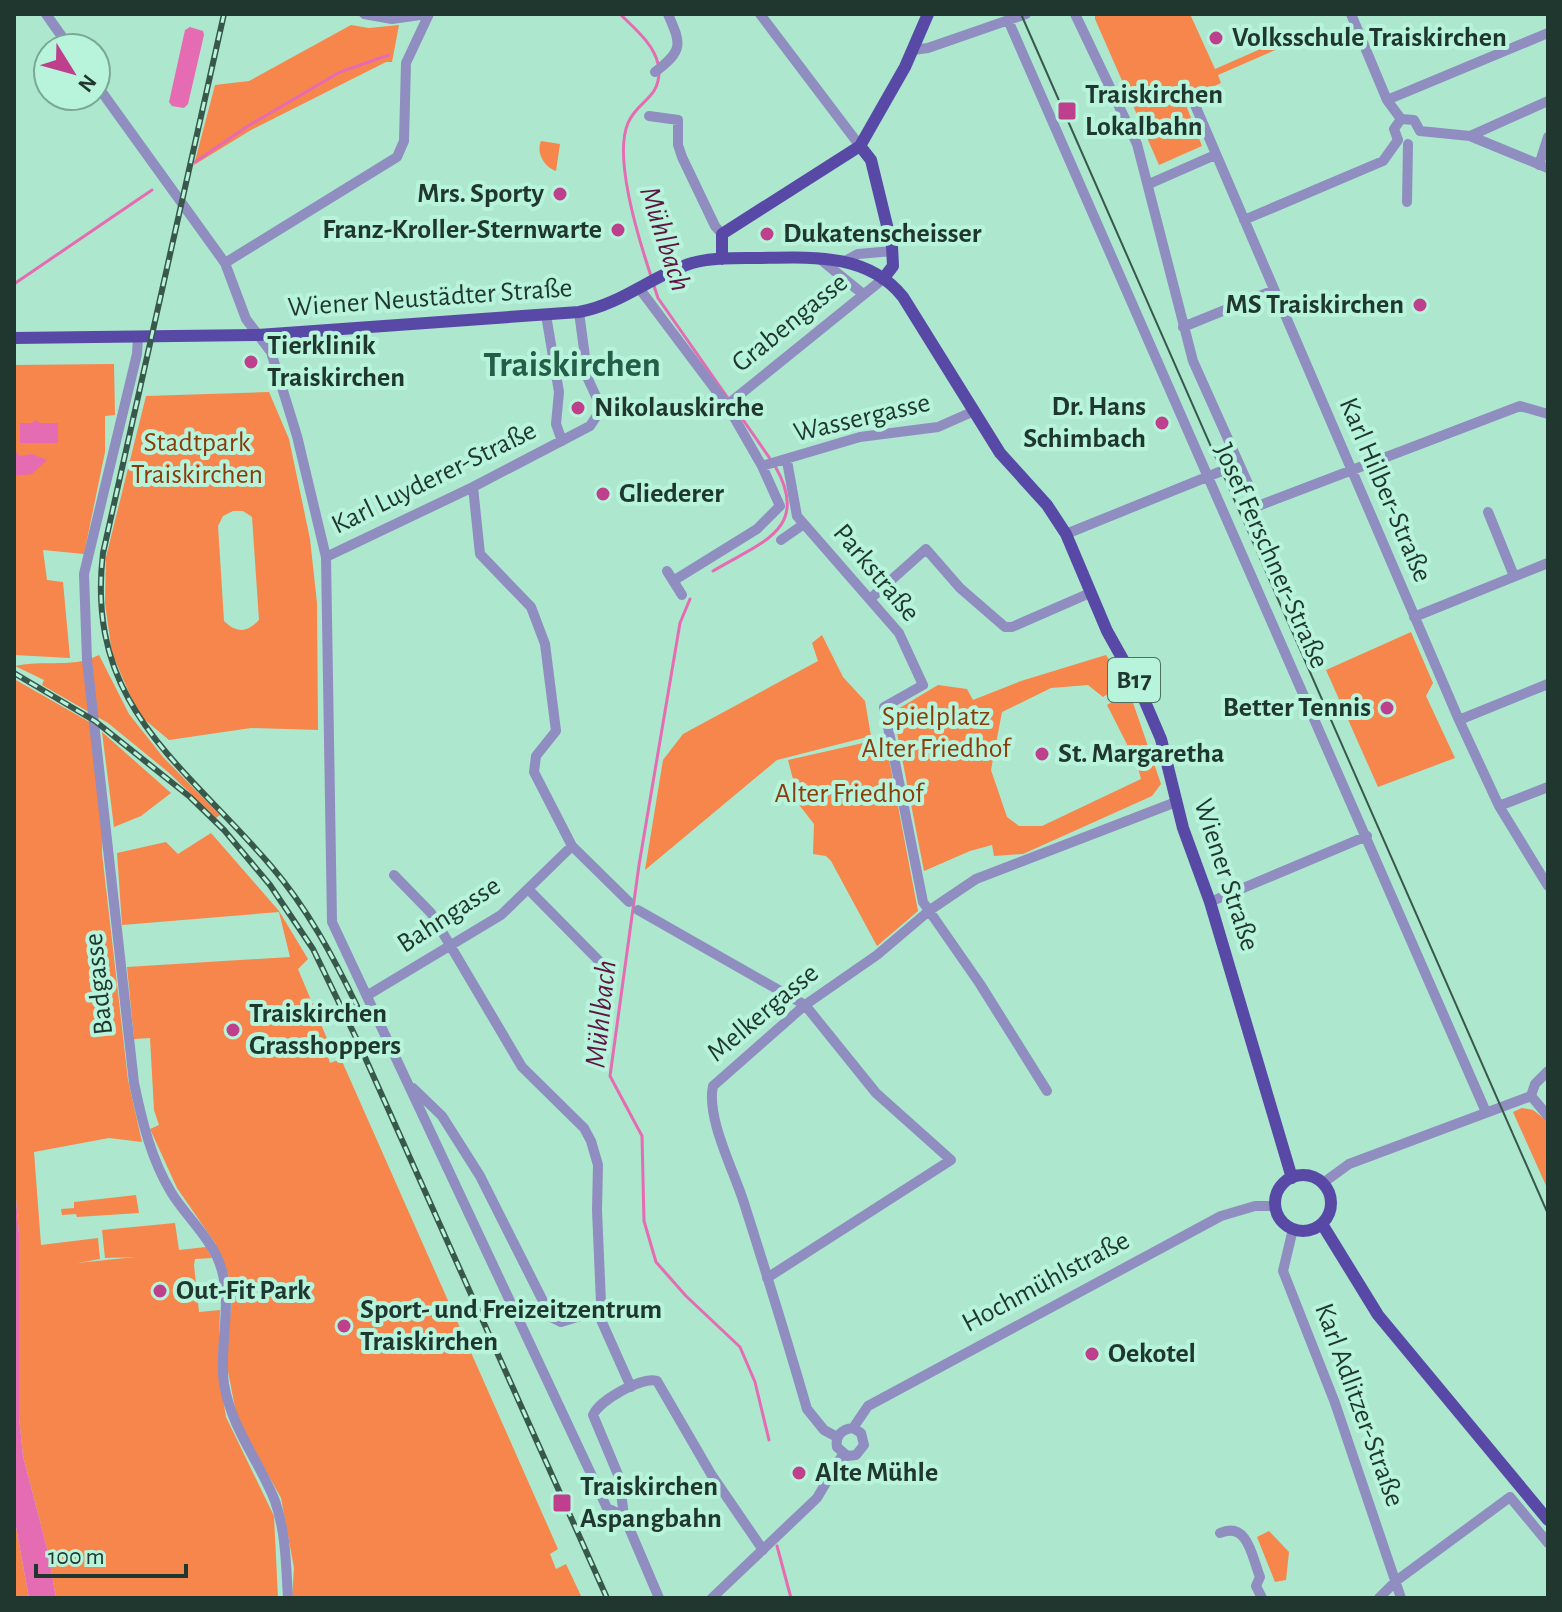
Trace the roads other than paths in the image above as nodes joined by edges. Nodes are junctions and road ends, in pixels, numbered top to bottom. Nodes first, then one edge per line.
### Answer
1 (46, 14) edge
2 (364, 14) edge
3 (428, 14) edge
4 (668, 14) edge
5 (760, 14) edge
6 (928, 14) edge
7 (1026, 14) edge
8 (1075, 14) edge
9 (1351, 14) edge
10 (1008, 20) junction
11 (59, 32) edge
12 (1548, 33) edge
13 (913, 50) junction
14 (655, 72) dead end
15 (1387, 100) junction
16 (1548, 101) edge
17 (1195, 105) dead end
18 (112, 106) edge
19 (649, 116) dead end
20 (1401, 119) junction
21 (1420, 131) junction
22 (1470, 136) junction
23 (1548, 137) edge
24 (1403, 142) junction
25 (860, 146) junction
26 (1215, 155) junction
27 (1543, 166) edge
28 (1149, 184) junction
29 (1407, 202) dead end
30 (1244, 220) junction
31 (722, 234) junction
32 (893, 251) junction
33 (818, 258) junction
34 (722, 259) junction
35 (845, 261) junction
36 (225, 263) junction
37 (883, 279) junction
38 (647, 283) junction
39 (1274, 290) junction
40 (863, 294) junction
41 (579, 312) junction
42 (546, 315) junction
43 (1183, 327) junction
44 (258, 335) junction
45 (138, 337) junction
46 (14, 338) edge
47 (731, 402) junction
48 (972, 412) junction
49 (1548, 414) edge
50 (562, 441) junction
51 (774, 463) junction
52 (1239, 464) junction
53 (1351, 470) junction
54 (1210, 477) junction
55 (473, 487) junction
56 (1488, 512) dead end
57 (804, 524) junction
58 (1066, 534) junction
59 (781, 540) dead end
60 (326, 557) junction
61 (1548, 563) edge
62 (1514, 576) junction
63 (1090, 593) junction
64 (682, 595) dead end
65 (870, 599) junction
66 (1414, 617) junction
67 (1548, 684) edge
68 (1459, 720) junction
69 (1548, 787) edge
70 (1176, 802) junction
71 (1499, 806) junction
72 (1367, 836) junction
73 (572, 846) junction
74 (394, 875) dead end
75 (1548, 886) edge
76 (529, 890) junction
77 (629, 902) dead end
78 (1210, 902) junction
79 (638, 910) dead end
80 (930, 910) junction
81 (451, 946) junction
82 (602, 985) dead end
83 (368, 995) junction
84 (805, 1005) junction
85 (1548, 1071) edge
86 (409, 1084) junction
87 (1047, 1091) dead end
88 (1531, 1096) junction
89 (1486, 1112) junction
90 (1548, 1116) edge
91 (1292, 1178) junction
92 (1323, 1183) junction
93 (1276, 1206) junction
94 (1322, 1224) junction
95 (1293, 1229) junction
96 (767, 1278) junction
97 (597, 1311) junction
98 (631, 1387) junction
99 (853, 1428) junction
100 (837, 1437) junction
101 (843, 1454) junction
102 (624, 1516) junction
103 (1548, 1520) edge
104 (1220, 1533) dead end
105 (1548, 1543) edge
106 (763, 1550) junction
107 (1396, 1581) junction
108 (288, 1598) edge
109 (659, 1598) edge
110 (712, 1598) edge
111 (1262, 1598) edge
112 (1379, 1598) edge
113 (1401, 1598) edge

1 - 11 street
2 - 3 street
3 - 36 street
4 - 14 street
5 - 25 street
6 - 13 main road
7 - 10 street
8 - 28 street, Josef Ferschner-Straße
9 - 15 street
10 - 13 street
10 - 54 street, Josef Ferschner-Straße
12 - 15 street
13 - 25 main road
15 - 20 street
16 - 22 street
17 - 26 street, Karl Hilber-Straße
18 - 36 street
19 - 31 street
20 - 21 street
20 - 24 street
21 - 22 street
21 - 24 street
22 - 27 street
23 - 27 street
24 - 29 street
24 - 30 street
25 - 31 main road
25 - 32 main road
26 - 28 street
26 - 30 street, Karl Hilber-Straße
28 - 43 street, Josef Ferschner-Straße
30 - 39 street, Karl Hilber-Straße
31 - 34 main road
32 - 35 street
32 - 37 main road
33 - 34 main road, Wiener Neustädter Straße / B17
33 - 35 main road, Wiener Neustädter Straße / B17
33 - 40 street
34 - 38 main road, Wiener Neustädter Straße / B17
35 - 37 main road, Wiener Neustädter Straße / B17
36 - 44 street
37 - 40 street, Grabengasse
37 - 48 main road, Wiener Straße / B17
38 - 41 main road, Wiener Neustädter Straße / B17
38 - 47 street
39 - 43 street
39 - 53 street, Karl Hilber-Straße
40 - 47 street, Grabengasse
41 - 42 main road, Wiener Neustädter Straße / B17
41 - 50 street, Karl Luyderer-Straße
42 - 44 main road, Wiener Neustädter Straße / B17
42 - 50 street
43 - 52 street, Josef Ferschner-Straße
44 - 45 main road, Wiener Neustädter Straße / B17
44 - 60 street
45 - 46 main road, Wiener Neustädter Straße / B17
45 - 108 street, Badgasse
47 - 51 street
48 - 51 street, Wassergasse
48 - 58 main road, Wiener Straße / B17
49 - 53 street
50 - 55 street, Karl Luyderer-Straße
51 - 57 street
51 - 64 street
52 - 53 street, Josef Ferschner-Straße
52 - 54 street
53 - 66 street, Karl Hilber-Straße
54 - 58 street
54 - 72 street, Josef Ferschner-Straße
55 - 60 street, Karl Luyderer-Straße
55 - 73 street
56 - 62 street
57 - 59 street
57 - 65 street, Parkstraße
58 - 63 main road, Wiener Straße / B17
60 - 83 street
61 - 62 street
62 - 66 street
63 - 65 street
63 - 70 main road, Wiener Straße / B17
65 - 80 street, Parkstraße
66 - 68 street, Karl Hilber-Straße
67 - 68 street
68 - 71 street, Karl Hilber-Straße
69 - 71 street
70 - 78 main road, Wiener Straße / B17
70 - 80 street, Melkergasse
71 - 75 street, Karl Hilber-Straße
72 - 78 street
72 - 89 street, Josef Ferschner-Straße
73 - 76 street, Bahngasse
73 - 77 street
74 - 81 street
76 - 81 street, Bahngasse
76 - 82 street
78 - 91 main road, Wiener Straße / B17
79 - 84 street
80 - 84 street, Melkergasse
80 - 87 street
81 - 83 street, Bahngasse
81 - 97 street
83 - 86 street
84 - 96 street, Melkergasse
84 - 96 street
85 - 88 street
86 - 97 street
86 - 102 street
88 - 89 street
88 - 90 street
89 - 92 street
91 - 92 main road
91 - 93 main road
92 - 94 main road
93 - 95 main road
93 - 99 street, Hochmühlstraße
94 - 95 main road
94 - 103 main road
95 - 107 street, Karl Adlitzer-Straße
96 - 100 street, Melkergasse
97 - 98 street
98 - 102 street
98 - 106 street
99 - 100 street, Hochmühlstraße
99 - 101 street
100 - 101 street
101 - 106 street
102 - 109 street
104 - 111 street
105 - 107 street
106 - 110 street
107 - 112 street
107 - 113 street, Karl Adlitzer-Straße

